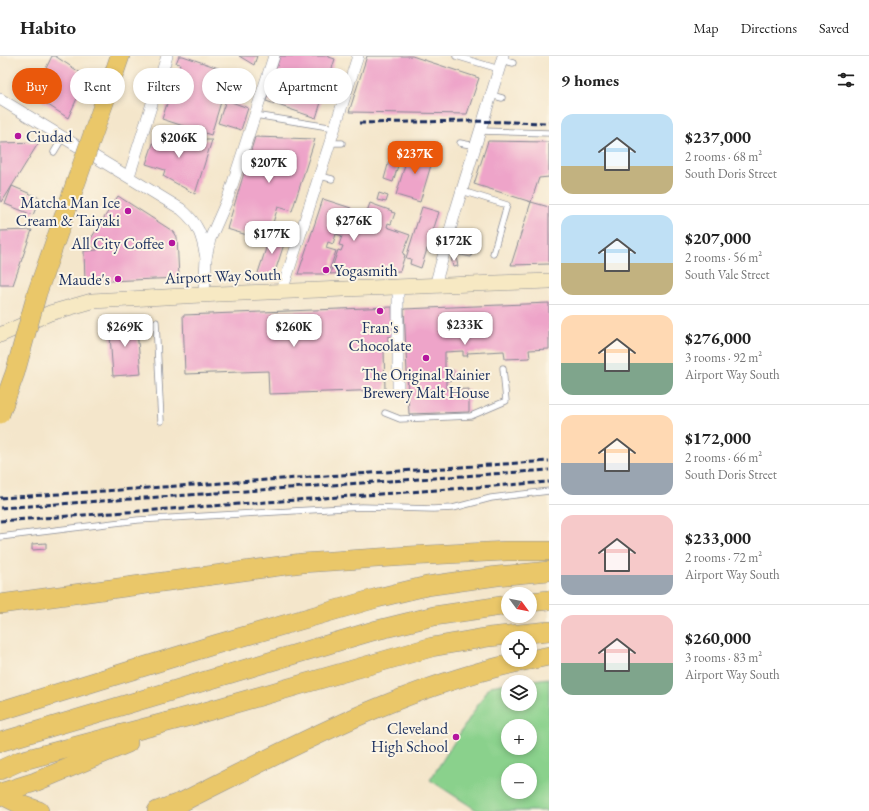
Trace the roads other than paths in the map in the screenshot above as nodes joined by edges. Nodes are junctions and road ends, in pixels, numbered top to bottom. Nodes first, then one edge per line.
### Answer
1 (120, 56) edge
2 (166, 56) edge
3 (274, 56) edge
4 (358, 56) edge
5 (456, 56) edge
6 (504, 62) edge
7 (491, 95) junction
8 (502, 98) dead end
9 (0, 99) edge
10 (254, 115) junction
11 (335, 128) junction
12 (481, 131) junction
13 (549, 133) edge
14 (63, 137) junction
15 (330, 143) junction
16 (342, 143) dead end
17 (460, 143) dead end
18 (476, 146) junction
19 (54, 152) dead end
20 (129, 176) junction
21 (320, 176) junction
22 (332, 180) dead end
23 (462, 190) junction
24 (493, 254) dead end
25 (206, 258) junction
26 (549, 281) edge
27 (435, 286) junction
28 (398, 288) junction
29 (282, 291) junction
30 (37, 293) junction
31 (204, 294) junction
32 (156, 322) dead end
33 (0, 335) edge
34 (503, 368) dead end
35 (0, 376) edge
36 (398, 389) dead end
37 (385, 413) dead end
38 (0, 414) edge
39 (161, 421) dead end
40 (549, 491) edge
41 (0, 537) edge
42 (549, 551) edge
43 (549, 571) edge
44 (549, 600) edge
45 (537, 601) edge
46 (0, 604) edge
47 (501, 606) edge
48 (549, 631) edge
49 (549, 656) edge
50 (537, 659) edge
51 (501, 665) edge
52 (0, 711) edge
53 (194, 715) junction
54 (0, 742) edge
55 (0, 770) edge
56 (0, 793) edge
57 (39, 811) edge
58 (157, 811) edge

1 - 30 highway, bridge
2 - 20 street
3 - 10 street
4 - 11 street
5 - 6 lane
6 - 7 street
7 - 8 lane
7 - 12 street
9 - 14 street
10 - 11 lane
10 - 25 street
11 - 15 street
12 - 13 lane
12 - 18 street
14 - 19 lane
14 - 20 street
15 - 16 lane
15 - 21 street
17 - 18 lane
18 - 23 street
20 - 25 street
21 - 22 lane
21 - 29 street
23 - 24 lane
23 - 27 street
25 - 31 street
26 - 27 main road, Airport Way South
27 - 28 main road, Airport Way South
28 - 29 main road, Airport Way South
28 - 36 street
29 - 31 main road, Airport Way South
30 - 35 highway, bridge
30 - 38 highway, bridge
31 - 33 main road, Airport Way South
32 - 39 lane
34 - 37 lane
40 - 41 lane
42 - 46 highway
43 - 52 highway
44 - 45 highway
47 - 54 highway
48 - 53 highway
49 - 50 highway
51 - 58 highway
53 - 55 highway
53 - 56 highway
56 - 57 highway

